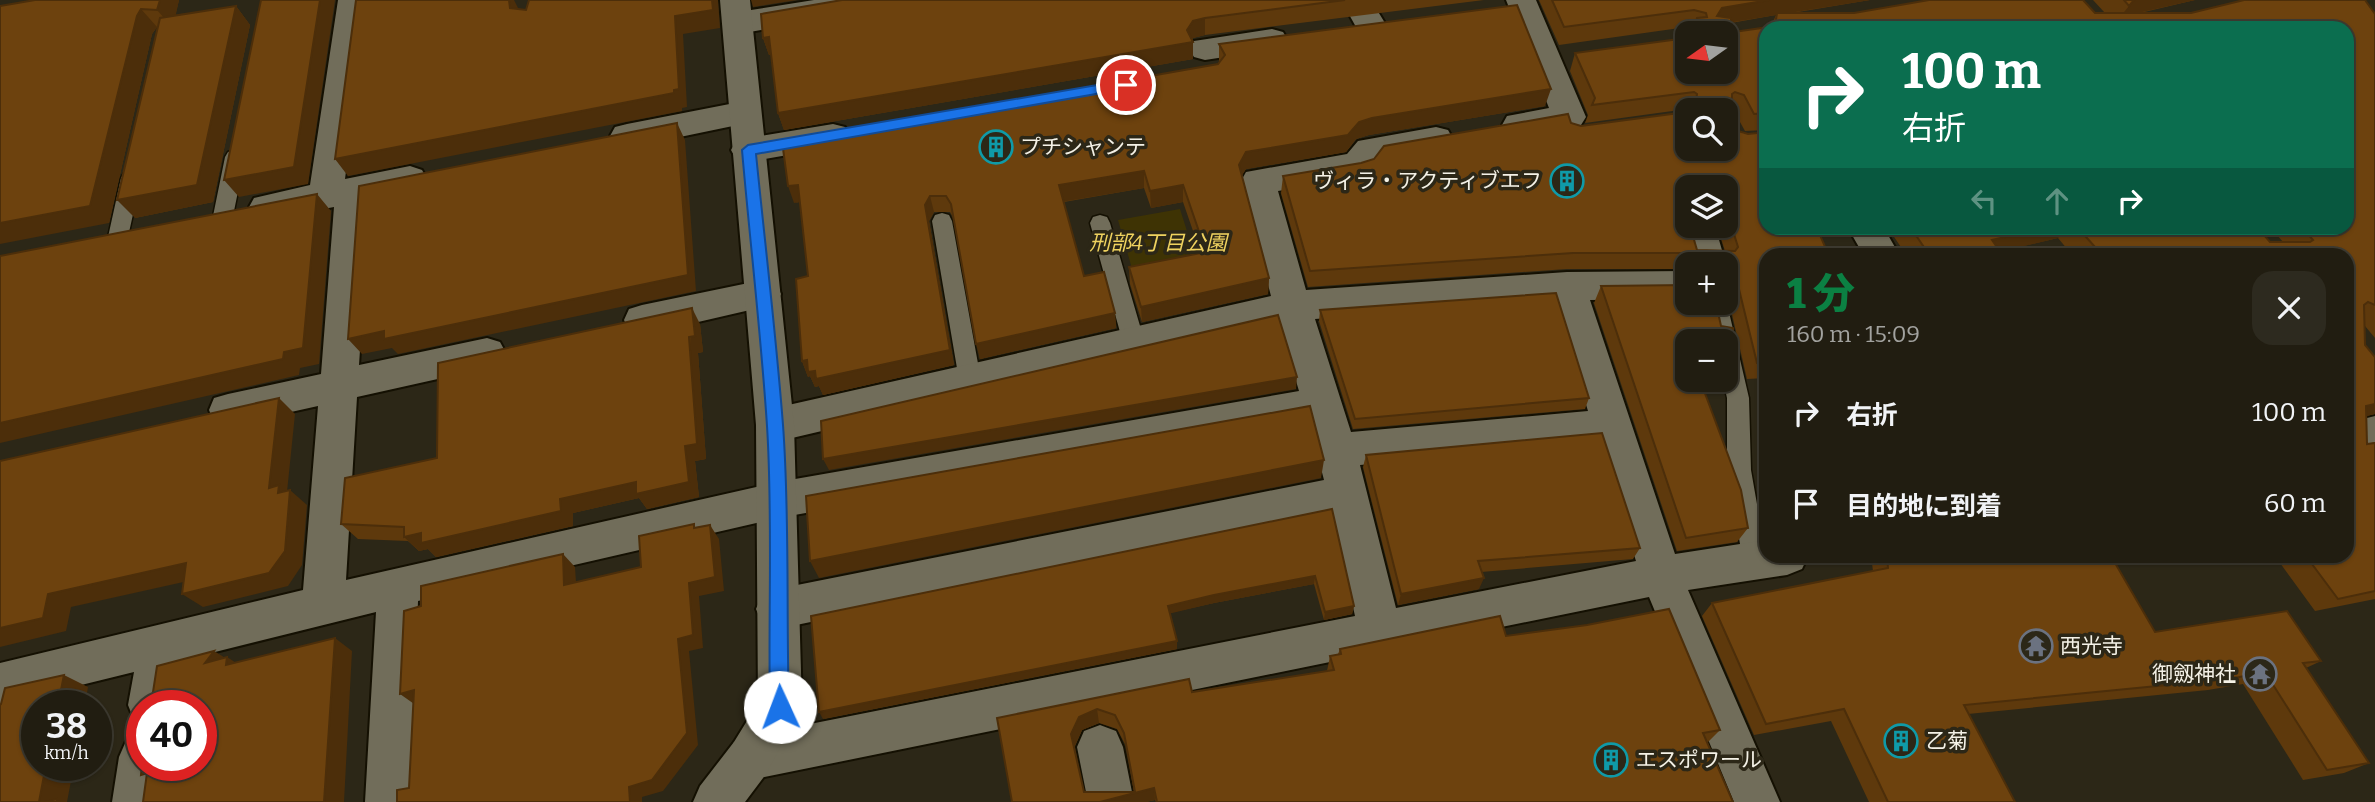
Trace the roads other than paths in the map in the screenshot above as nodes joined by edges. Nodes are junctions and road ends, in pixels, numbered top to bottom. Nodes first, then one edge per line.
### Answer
1 (354, 0) edge
2 (877, 0) edge
3 (1356, 0) edge
4 (1514, 7) edge
5 (736, 11) edge
6 (1372, 28) edge
7 (1295, 37) edge
8 (1201, 64) edge
9 (747, 132) junction
10 (856, 132) edge
11 (239, 135) edge
12 (596, 142) edge
13 (136, 156) edge
14 (447, 172) edge
15 (339, 193) junction
16 (210, 219) joint
17 (942, 221) dead end
18 (1100, 223) dead end
19 (158, 229) edge
20 (105, 240) joint
21 (1675, 285) edge
22 (1567, 286) junction
23 (763, 294) junction
24 (1292, 306) junction
25 (612, 326) edge
26 (1134, 343) junction
27 (517, 347) edge
28 (970, 380) junction
29 (339, 385) junction
30 (1737, 392) edge
31 (1323, 403) junction
32 (190, 418) edge
33 (775, 425) junction
34 (1612, 425) junction
35 (2375, 433) edge
36 (2354, 438) edge
37 (1338, 450) junction
38 (1347, 493) junction
39 (778, 500) junction
40 (1759, 525) edge
41 (1759, 561) edge
42 (1661, 575) junction
43 (398, 587) junction
44 (323, 606) junction
45 (777, 608) junction
46 (1380, 631) junction
47 (160, 645) junction
48 (0, 684) edge
49 (152, 690) edge
50 (1100, 747) dead end
51 (750, 758) junction
52 (138, 781) edge
53 (135, 802) edge
54 (388, 802) edge
55 (716, 802) edge
56 (1111, 802) edge
57 (1757, 802) edge

1 - 15 street
2 - 5 street
3 - 6 street
4 - 24 street
5 - 9 street
7 - 8 street
9 - 10 street
9 - 12 street
9 - 23 street
11 - 16 lane
13 - 20 lane
14 - 15 street
15 - 16 street
15 - 29 street
17 - 28 lane
18 - 26 lane
19 - 20 street
21 - 22 street
22 - 24 street
22 - 34 street
23 - 25 street
23 - 33 street
24 - 26 street
24 - 31 street
26 - 28 street
27 - 29 street
28 - 33 street
29 - 32 street
29 - 44 street
30 - 40 lane
31 - 37 street
31 - 39 street
33 - 39 street
34 - 37 street
34 - 42 street
35 - 36 street
37 - 38 street
38 - 45 street
38 - 46 street
39 - 43 street
39 - 45 street
41 - 42 street
42 - 46 street
42 - 57 street
43 - 44 street
43 - 54 street
44 - 47 street
45 - 51 street
46 - 51 street
47 - 48 street
47 - 49 street
50 - 56 street
51 - 55 street
52 - 53 street

